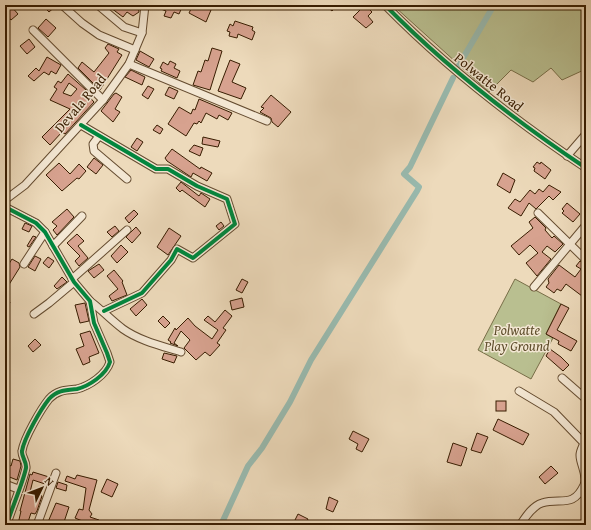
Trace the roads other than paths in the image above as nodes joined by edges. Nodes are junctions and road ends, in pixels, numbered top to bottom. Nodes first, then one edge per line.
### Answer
1 (62, 5) edge
2 (98, 5) edge
3 (145, 5) edge
4 (385, 5) edge
5 (33, 30) dead end
6 (142, 33) junction
7 (135, 50) junction
8 (129, 64) junction
9 (103, 100) junction
10 (266, 121) dead end
11 (81, 125) junction
12 (586, 134) edge
13 (99, 136) junction
14 (567, 156) junction
15 (586, 168) edge
16 (127, 179) dead end
17 (5, 200) edge
18 (5, 207) edge
19 (538, 214) dead end
20 (82, 216) dead end
21 (586, 226) edge
22 (127, 230) dead end
23 (45, 232) junction
24 (570, 244) junction
25 (52, 246) junction
26 (586, 260) edge
27 (24, 264) dead end
28 (73, 281) junction
29 (534, 287) dead end
30 (90, 301) junction
31 (104, 311) junction
32 (34, 314) dead end
33 (181, 352) dead end
34 (562, 378) dead end
35 (519, 391) dead end
36 (586, 399) edge
37 (585, 442) edge
38 (56, 473) dead end
39 (5, 484) edge
40 (18, 489) junction
41 (5, 523) edge
42 (37, 525) edge
43 (520, 525) edge

1 - 7 street
2 - 6 street
3 - 6 street, Devala Road
4 - 14 street, Polwatte Road
5 - 9 street
6 - 7 street, Devala Road
7 - 8 street, Devala Road
8 - 9 street, Devala Road
8 - 10 street
9 - 11 street, Devala Road
11 - 13 street
11 - 17 street, Devala Road
12 - 14 street
13 - 16 street
13 - 31 street
14 - 15 street, Polwatte Road
18 - 23 street
19 - 24 street
20 - 25 street
21 - 24 street
22 - 28 street
23 - 25 street
23 - 27 street
24 - 26 street
24 - 29 street
25 - 28 street
28 - 30 street
28 - 32 street
30 - 31 street
30 - 40 street
31 - 33 street
34 - 36 street
35 - 37 street
37 - 43 street
38 - 42 street
39 - 40 street
40 - 41 street

